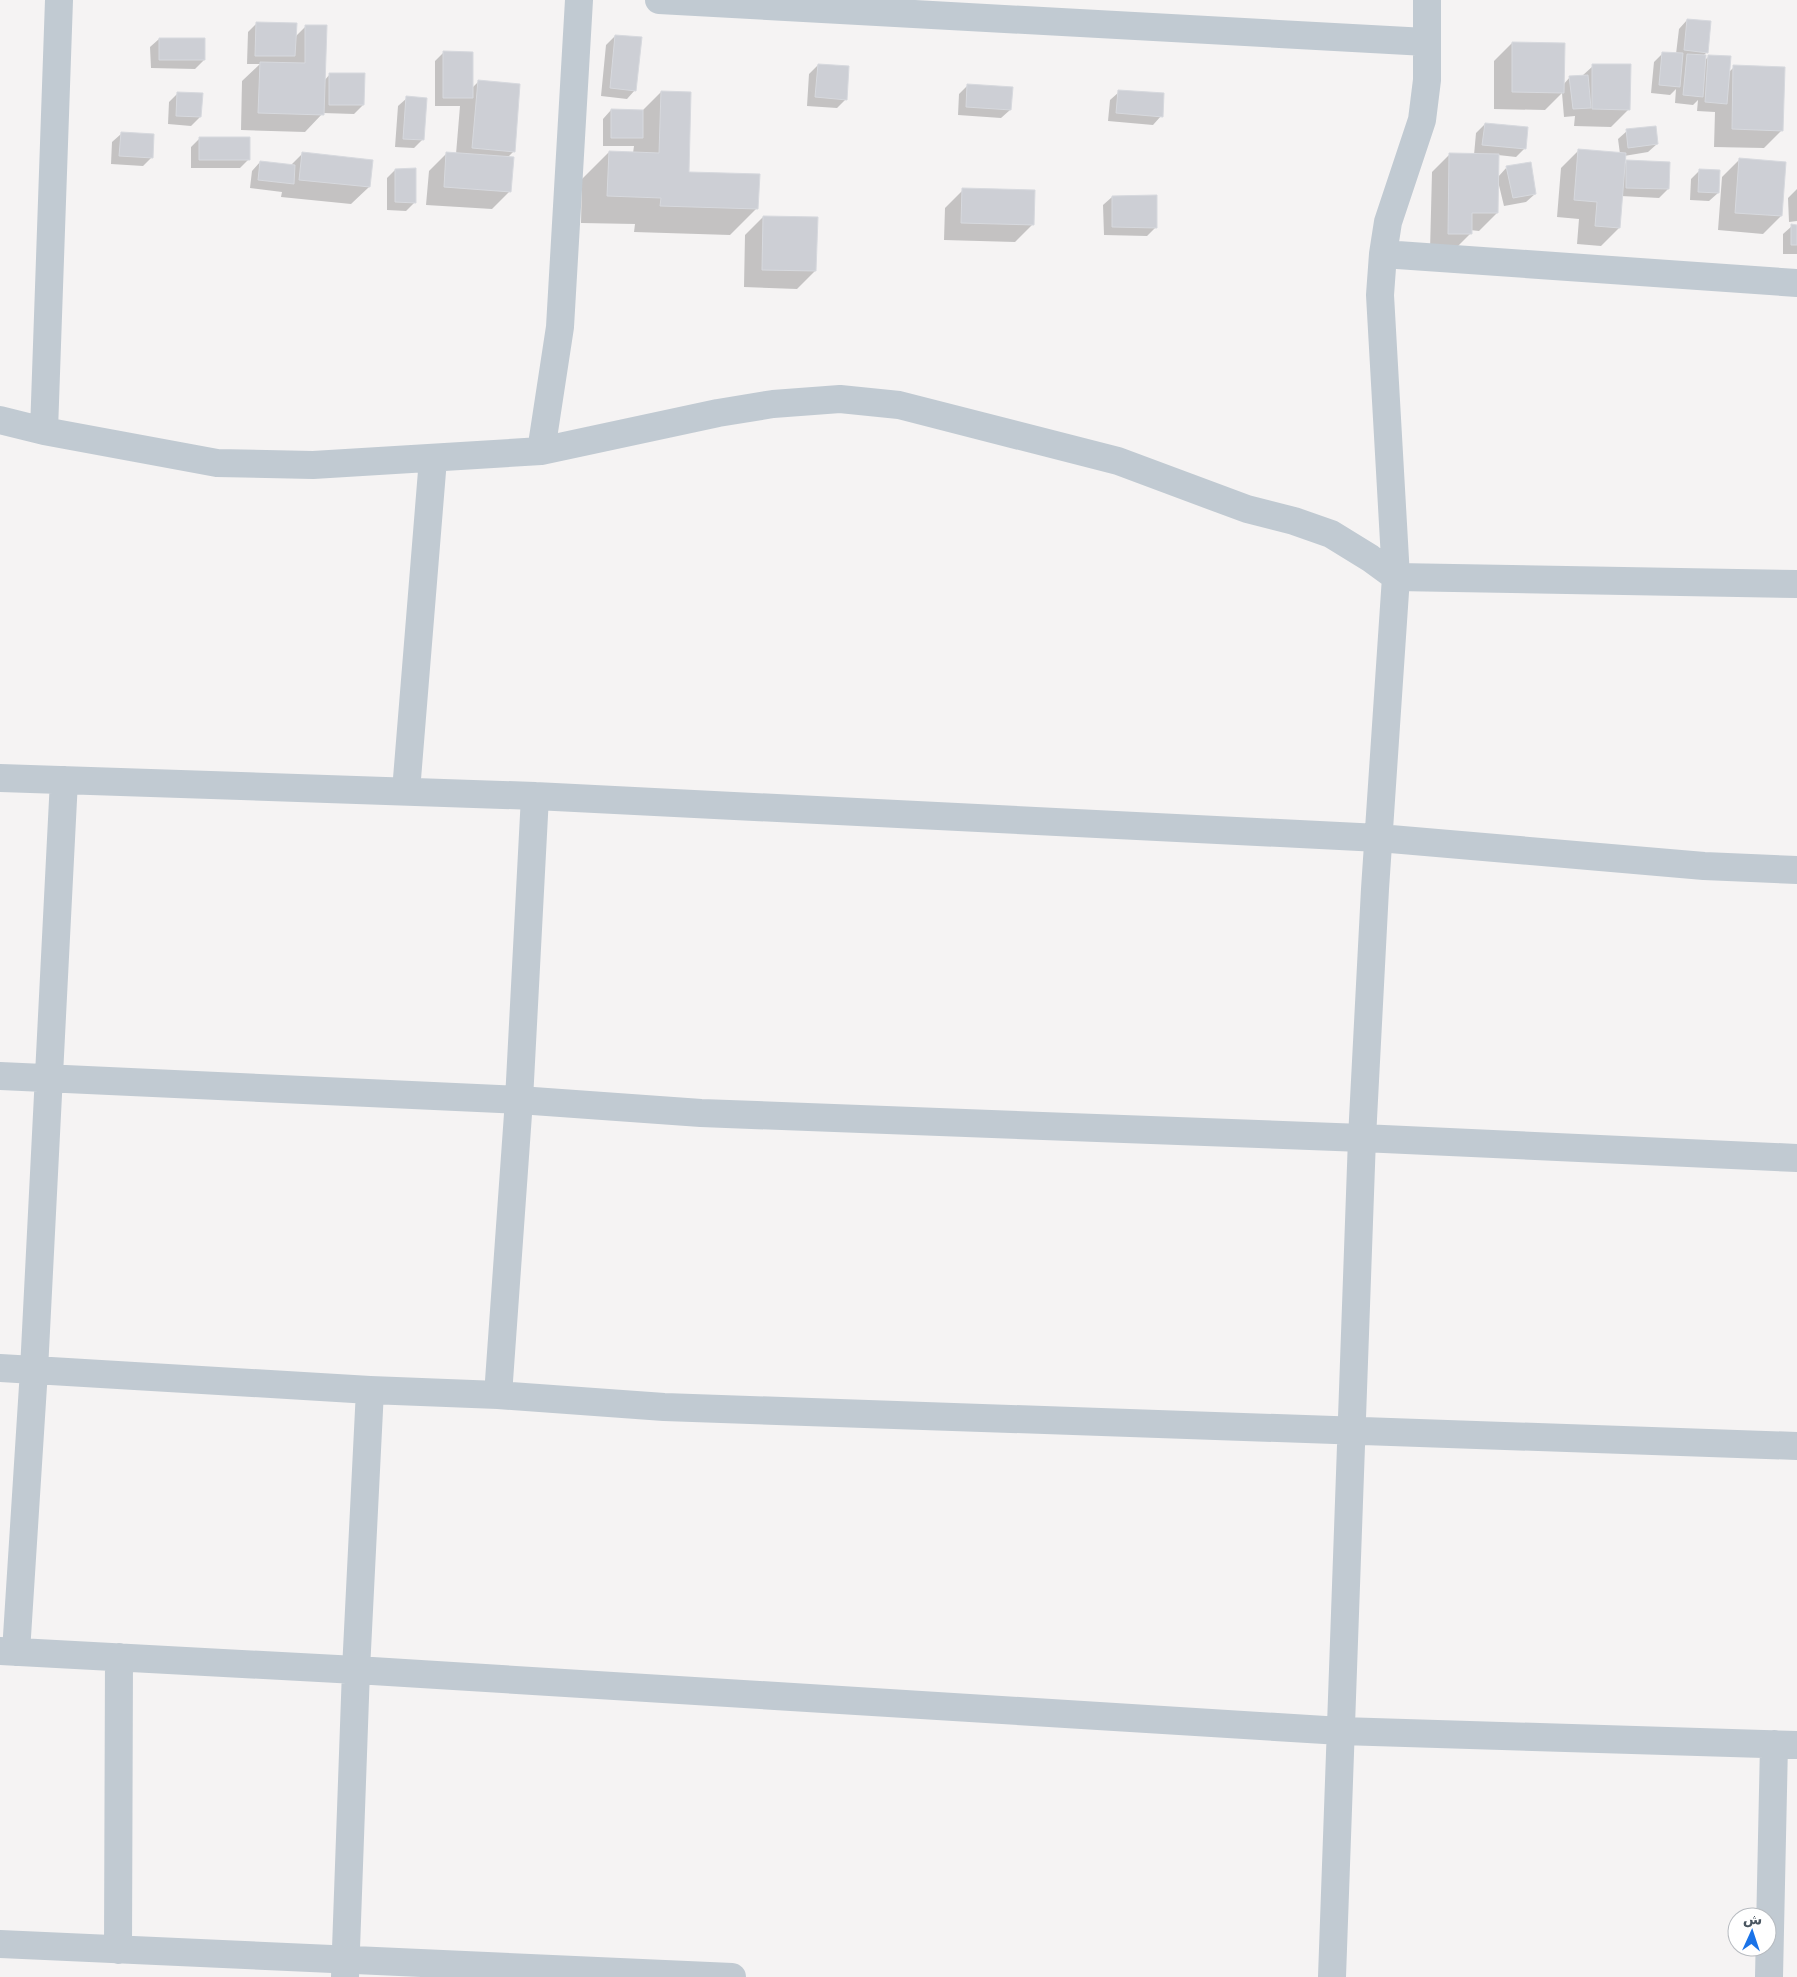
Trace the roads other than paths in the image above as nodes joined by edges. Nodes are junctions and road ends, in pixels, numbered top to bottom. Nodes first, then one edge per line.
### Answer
1 (59, 0) edge
2 (579, 0) edge
3 (659, 0) edge
4 (1427, 0) edge
5 (1426, 42) junction
6 (1383, 254) junction
7 (1797, 282) edge
8 (0, 420) edge
9 (44, 431) junction
10 (541, 451) junction
11 (433, 459) junction
12 (1396, 577) junction
13 (1797, 584) edge
14 (0, 778) edge
15 (64, 780) junction
16 (406, 791) junction
17 (535, 796) junction
18 (1379, 838) junction
19 (1797, 870) edge
20 (0, 1076) edge
21 (48, 1079) junction
22 (519, 1100) junction
23 (1362, 1138) junction
24 (1797, 1158) edge
25 (0, 1368) edge
26 (34, 1370) junction
27 (370, 1390) junction
28 (498, 1395) junction
29 (1351, 1430) junction
30 (1797, 1446) edge
31 (8, 1652) edge
32 (119, 1657) junction
33 (356, 1670) junction
34 (1341, 1731) junction
35 (1786, 1745) edge
36 (0, 1944) edge
37 (118, 1950) junction
38 (346, 1968) edge
39 (732, 1977) edge
40 (1332, 1977) edge
41 (1769, 1977) edge

1 - 9 street
2 - 10 street
3 - 5 street
4 - 5 street
5 - 6 street
6 - 7 street
6 - 12 street
8 - 9 street
9 - 11 street
10 - 11 street
10 - 12 street
11 - 16 street
12 - 13 street
12 - 18 street
14 - 15 street
15 - 16 street
15 - 21 street
16 - 17 street
17 - 18 street
17 - 22 street
18 - 19 street
18 - 23 street
20 - 21 street
21 - 22 street
21 - 26 street
22 - 23 street
22 - 28 street
23 - 24 street
23 - 29 street
25 - 26 street
26 - 27 street
26 - 31 street
27 - 28 street
27 - 33 street
28 - 29 street
29 - 30 street
29 - 34 street
31 - 32 street
32 - 33 street
32 - 37 street
33 - 34 street
33 - 38 street
34 - 35 street
34 - 40 street
35 - 41 street
36 - 37 street
37 - 38 street
38 - 39 street

